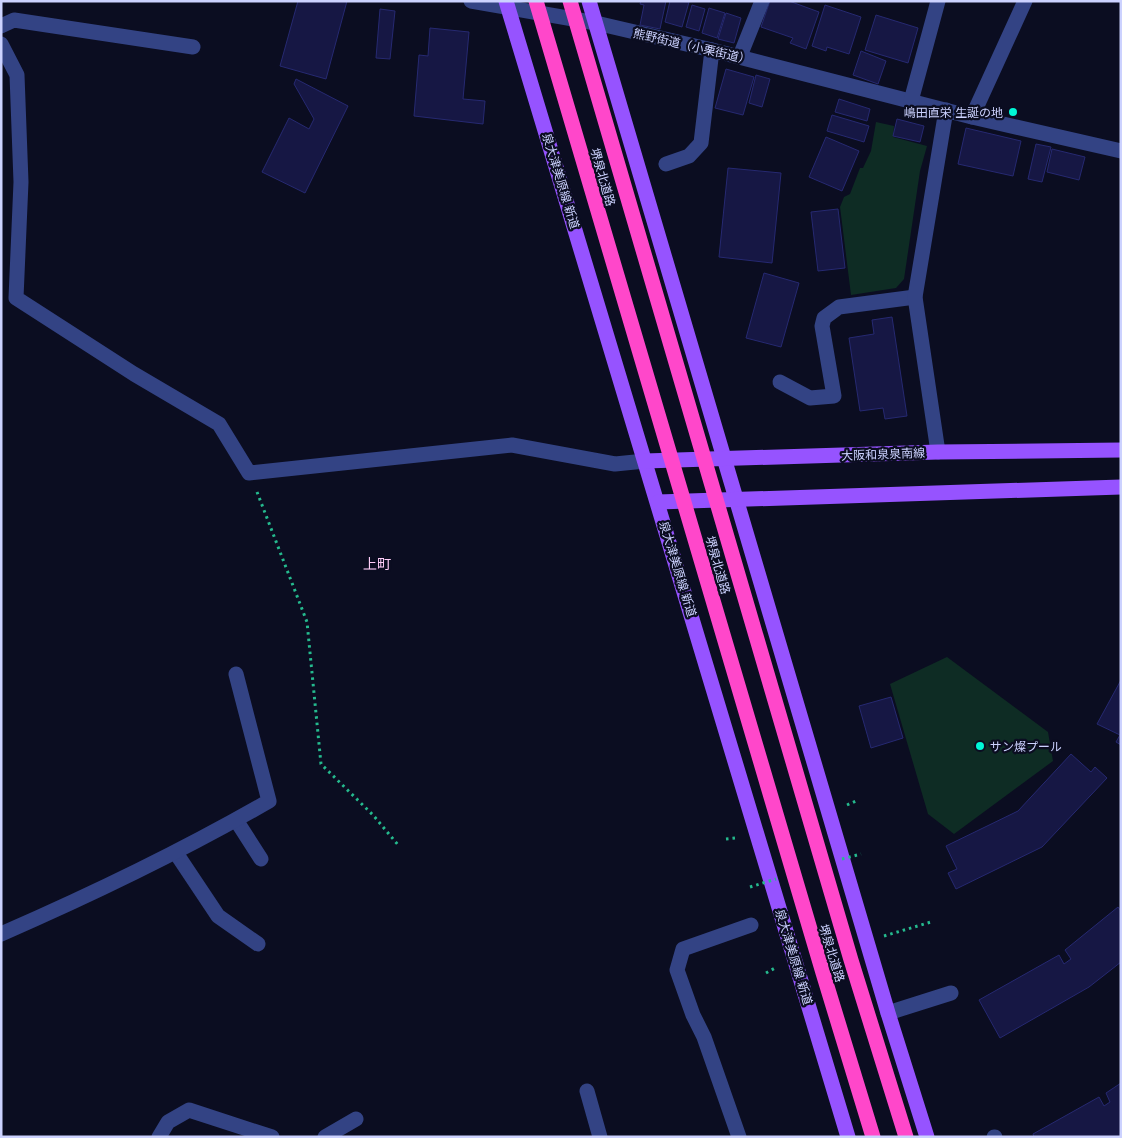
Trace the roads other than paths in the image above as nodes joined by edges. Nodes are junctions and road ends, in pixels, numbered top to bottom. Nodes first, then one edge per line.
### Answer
1 (471, 1) edge
2 (536, 1) edge
3 (570, 1) edge
4 (589, 1) edge
5 (762, 1) edge
6 (938, 1) edge
7 (1025, 1) edge
8 (507, 5) edge
9 (596, 23) junction
10 (1, 26) edge
11 (1, 44) edge
12 (193, 47) dead end
13 (712, 50) junction
14 (740, 56) junction
15 (6, 61) edge
16 (911, 101) junction
17 (946, 110) junction
18 (972, 117) junction
19 (1121, 151) edge
20 (666, 164) dead end
21 (915, 297) junction
22 (780, 382) dead end
23 (1121, 450) edge
24 (938, 452) junction
25 (724, 459) junction
26 (646, 461) junction
27 (1121, 487) edge
28 (736, 499) junction
29 (658, 502) junction
30 (236, 674) dead end
31 (236, 820) junction
32 (176, 853) junction
33 (261, 859) dead end
34 (751, 925) dead end
35 (1, 934) edge
36 (258, 944) dead end
37 (951, 993) dead end
38 (888, 1013) junction
39 (587, 1091) dead end
40 (356, 1119) dead end
41 (160, 1137) edge
42 (272, 1137) edge
43 (325, 1137) edge
44 (600, 1137) edge
45 (739, 1137) edge
46 (848, 1137) edge
47 (873, 1137) edge
48 (906, 1137) edge
49 (927, 1137) edge

1 - 8 street, 熊野街道（小栗街道）
2 - 47 highway, 堺泉北道路, bridge
3 - 48 highway, 堺泉北道路, bridge
4 - 9 main road
5 - 14 street
6 - 16 street
7 - 18 street
8 - 9 street, 熊野街道（小栗街道）
8 - 26 main road, 泉大津美原線 新道
9 - 13 street, 熊野街道（小栗街道）
9 - 25 main road
10 - 12 street
11 - 15 street
13 - 14 street, 熊野街道（小栗街道）
13 - 20 street
14 - 16 street, 熊野街道（小栗街道）
15 - 26 street
16 - 17 street, 熊野街道（小栗街道）
17 - 18 street
17 - 21 street
18 - 19 street
21 - 22 street
21 - 24 street
23 - 24 main road, 大阪和泉泉南線
24 - 25 main road, 大阪和泉泉南線
25 - 26 main road, 大阪和泉泉南線
25 - 28 main road
26 - 29 main road, 泉大津美原線 新道
27 - 28 main road
28 - 29 main road
28 - 38 main road
29 - 46 main road, 泉大津美原線 新道
30 - 31 street
31 - 32 street
31 - 33 street
32 - 35 street
32 - 36 street
34 - 45 street
37 - 38 street
38 - 49 main road
39 - 44 street
40 - 43 street
41 - 42 street

